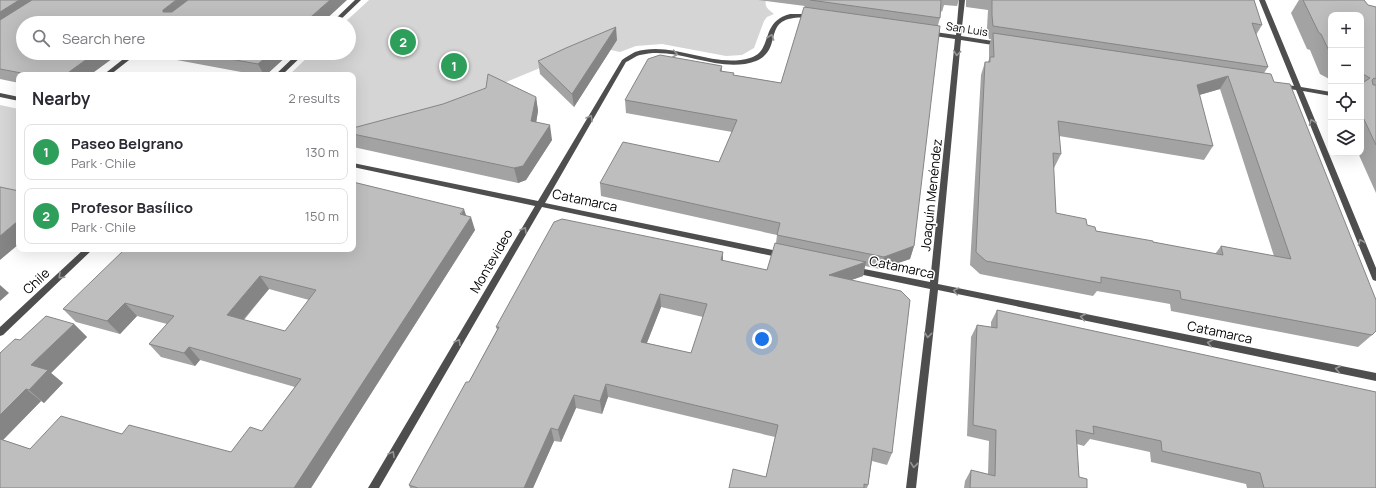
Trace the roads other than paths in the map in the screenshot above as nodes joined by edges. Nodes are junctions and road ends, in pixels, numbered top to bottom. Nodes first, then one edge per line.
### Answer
1 (358, 0) edge
2 (962, 0) edge
3 (1262, 0) edge
4 (341, 16) edge
5 (818, 17) edge
6 (919, 32) edge
7 (958, 38) junction
8 (1005, 45) edge
9 (126, 60) edge
10 (294, 60) edge
11 (110, 72) edge
12 (281, 72) edge
13 (1275, 86) edge
14 (1299, 89) junction
15 (1328, 94) edge
16 (0, 95) edge
17 (16, 98) edge
18 (356, 166) edge
19 (539, 204) junction
20 (87, 252) edge
21 (787, 256) edge
22 (849, 269) edge
23 (1376, 278) edge
24 (934, 287) junction
25 (0, 332) edge
26 (1376, 377) edge
27 (373, 488) edge
28 (911, 488) edge

1 - 4 street
2 - 7 street, Joaquín Menéndez
3 - 14 street
19 -> 5 street, Montevideo
6 - 7 street, San Luis
7 - 8 street, San Luis
7 -> 24 street, Joaquín Menéndez
9 - 11 street
10 - 12 street
13 - 14 street
14 - 15 street
23 -> 14 street
16 - 17 street
18 - 19 street, Catamarca
19 - 21 street, Catamarca
27 -> 19 street, Montevideo
20 -> 25 street, Chile
22 - 24 street, Catamarca
26 -> 24 street, Catamarca
24 -> 28 street, Joaquín Menéndez

